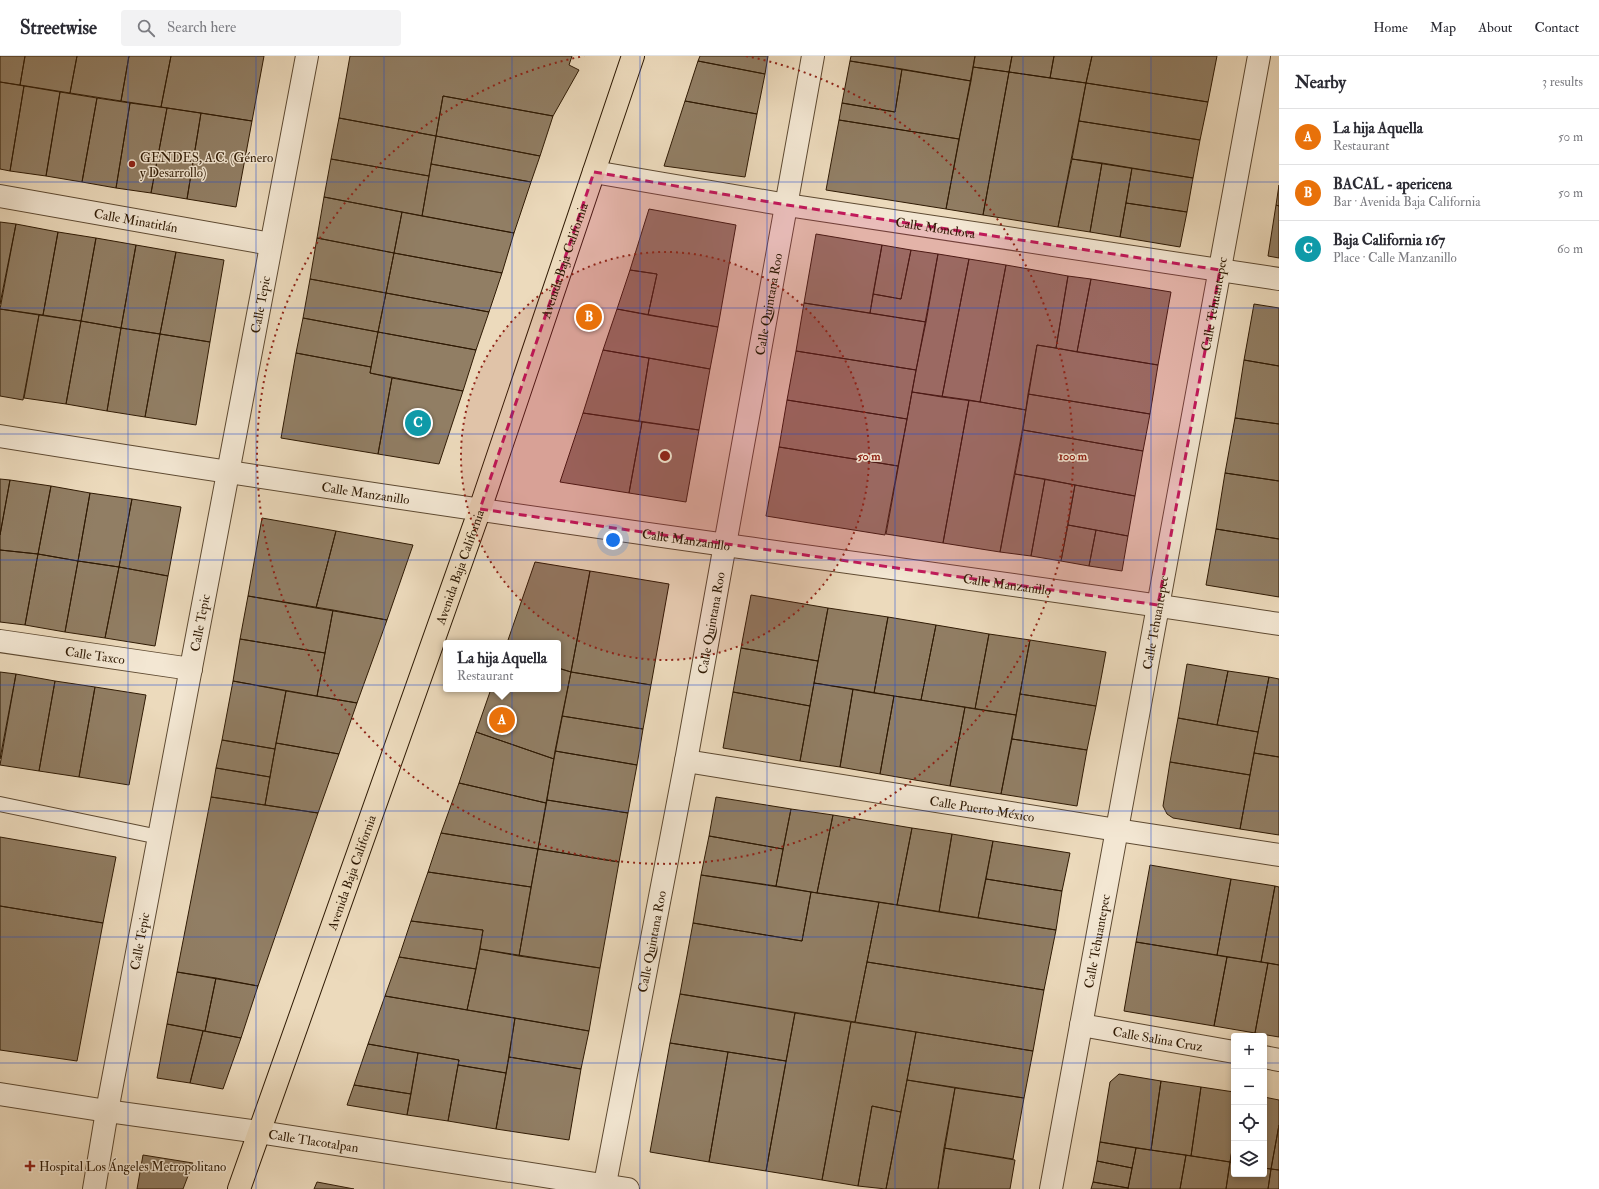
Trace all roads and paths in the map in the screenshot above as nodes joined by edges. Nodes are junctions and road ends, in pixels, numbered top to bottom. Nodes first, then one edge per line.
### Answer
1 (307, 56) edge
2 (633, 56) edge
3 (813, 56) edge
4 (1259, 56) edge
5 (594, 172) junction
6 (0, 196) edge
7 (787, 206) junction
8 (271, 244) junction
9 (1220, 270) junction
10 (1279, 279) edge
11 (0, 436) edge
12 (228, 473) junction
13 (480, 509) junction
14 (726, 545) junction
15 (1158, 605) junction
16 (1279, 624) edge
17 (0, 641) edge
18 (191, 669) junction
19 (686, 761) junction
20 (0, 804) edge
21 (1117, 830) junction
22 (159, 836) junction
23 (1279, 855) edge
24 (1081, 1026) junction
25 (1231, 1051) edge
26 (1267, 1058) edge
27 (1279, 1060) edge
28 (0, 1094) edge
29 (107, 1111) junction
30 (259, 1132) junction
31 (605, 1187) edge
32 (94, 1189) edge
33 (239, 1189) edge
34 (628, 1189) edge
35 (1051, 1189) edge

1 - 8 street, Calle Tepic
2 - 5 main road, Avenida Baja California
3 - 7 street, Calle Quintana Roo
4 - 9 street, Calle Tehuantepec
5 - 7 street, Calle Monclova
5 - 13 main road, Avenida Baja California
6 - 8 street, Calle Minatitlán
7 - 9 street, Calle Monclova
7 - 14 street, Calle Quintana Roo
8 - 12 street, Calle Tepic
9 - 10 street, Calle Monclova
9 - 15 street, Calle Tehuantepec
11 - 12 street, Calle Manzanillo
12 - 13 street, Calle Manzanillo
12 - 18 street, Calle Tepic
13 - 14 street, Calle Manzanillo
13 - 30 main road, Avenida Baja California
14 - 15 street, Calle Manzanillo
14 - 19 street, Calle Quintana Roo
15 - 16 street, Calle Manzanillo
15 - 21 street, Calle Tehuantepec
17 - 18 street, Calle Taxco
18 - 22 street, Calle Tepic
19 - 21 street, Calle Puerto México
19 - 31 street, Calle Quintana Roo
20 - 22 lane
21 - 23 street, Calle Puerto México
21 - 24 street, Calle Tehuantepec
22 - 29 street, Calle Tepic
24 - 25 street, Calle Salina Cruz
24 - 35 street, Calle Tehuantepec
26 - 27 street
28 - 29 street, Calle Tlacotalpan
29 - 30 street, Calle Tlacotalpan
29 - 32 street, Calle Tepic
30 - 31 street, Calle Tlacotalpan
30 - 33 main road, Avenida Baja California
31 - 34 street, Calle Tlacotalpan

